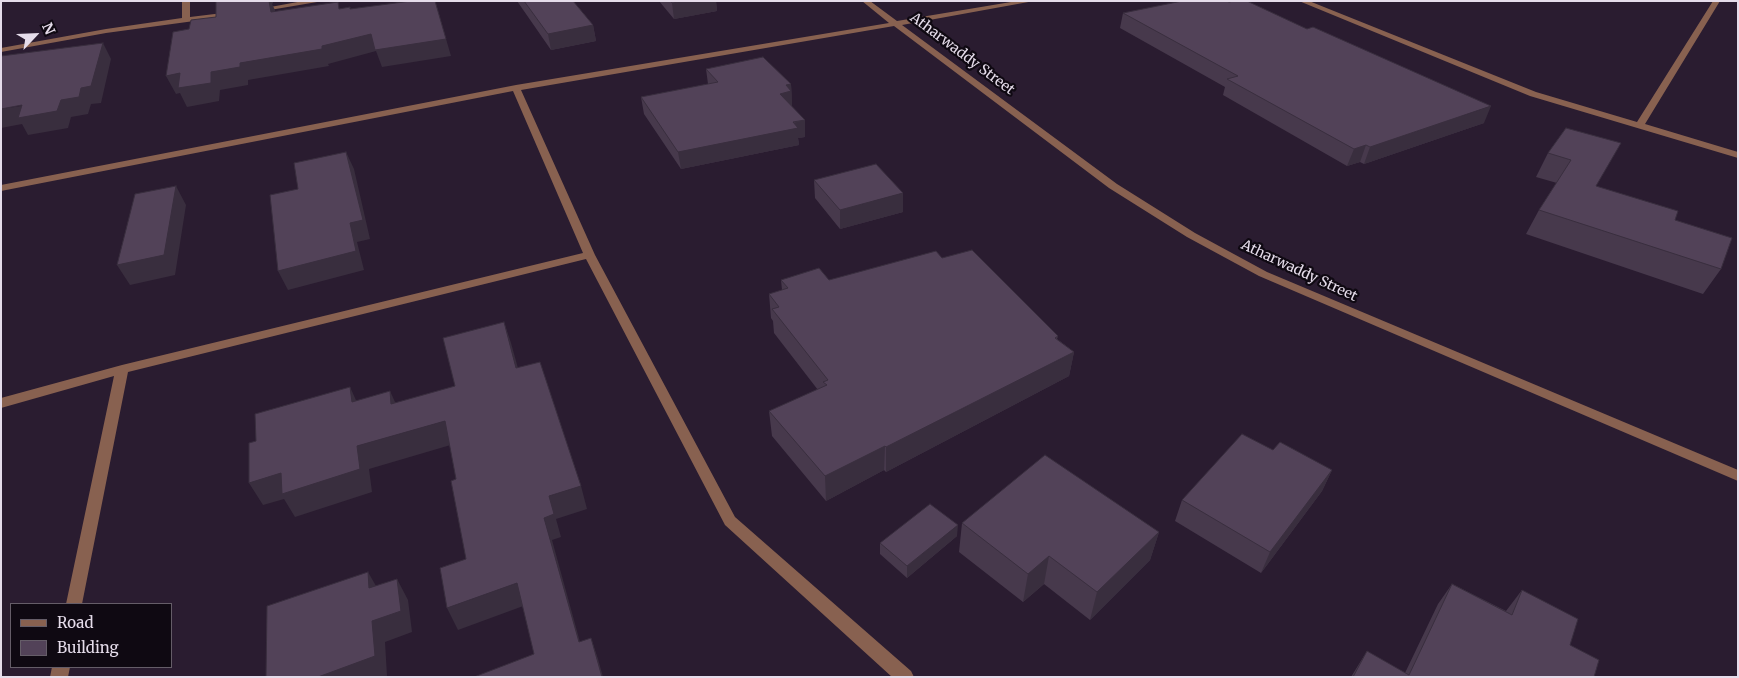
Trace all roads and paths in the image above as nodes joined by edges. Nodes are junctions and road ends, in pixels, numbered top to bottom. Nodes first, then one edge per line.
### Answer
1 (186, 1) edge
2 (320, 1) edge
3 (865, 1) edge
4 (1031, 1) edge
5 (1302, 1) edge
6 (1717, 1) edge
7 (253, 11) edge
8 (243, 12) edge
9 (186, 20) junction
10 (898, 25) junction
11 (1, 50) edge
12 (516, 88) junction
13 (1640, 125) junction
14 (1738, 154) edge
15 (1, 188) edge
16 (589, 255) junction
17 (122, 369) junction
18 (1, 403) edge
19 (1738, 476) edge
20 (74, 603) edge
21 (905, 677) edge

1 - 9 street
2 - 7 street
3 - 10 street, Atharwaddy Street
4 - 10 street
5 - 13 street
6 - 13 street
8 - 9 street
9 - 11 street
10 - 12 street
10 - 19 street, Atharwaddy Street
12 - 15 street
12 - 16 street
13 - 14 street
16 - 17 street
16 - 21 street
17 - 18 street
17 - 20 street

